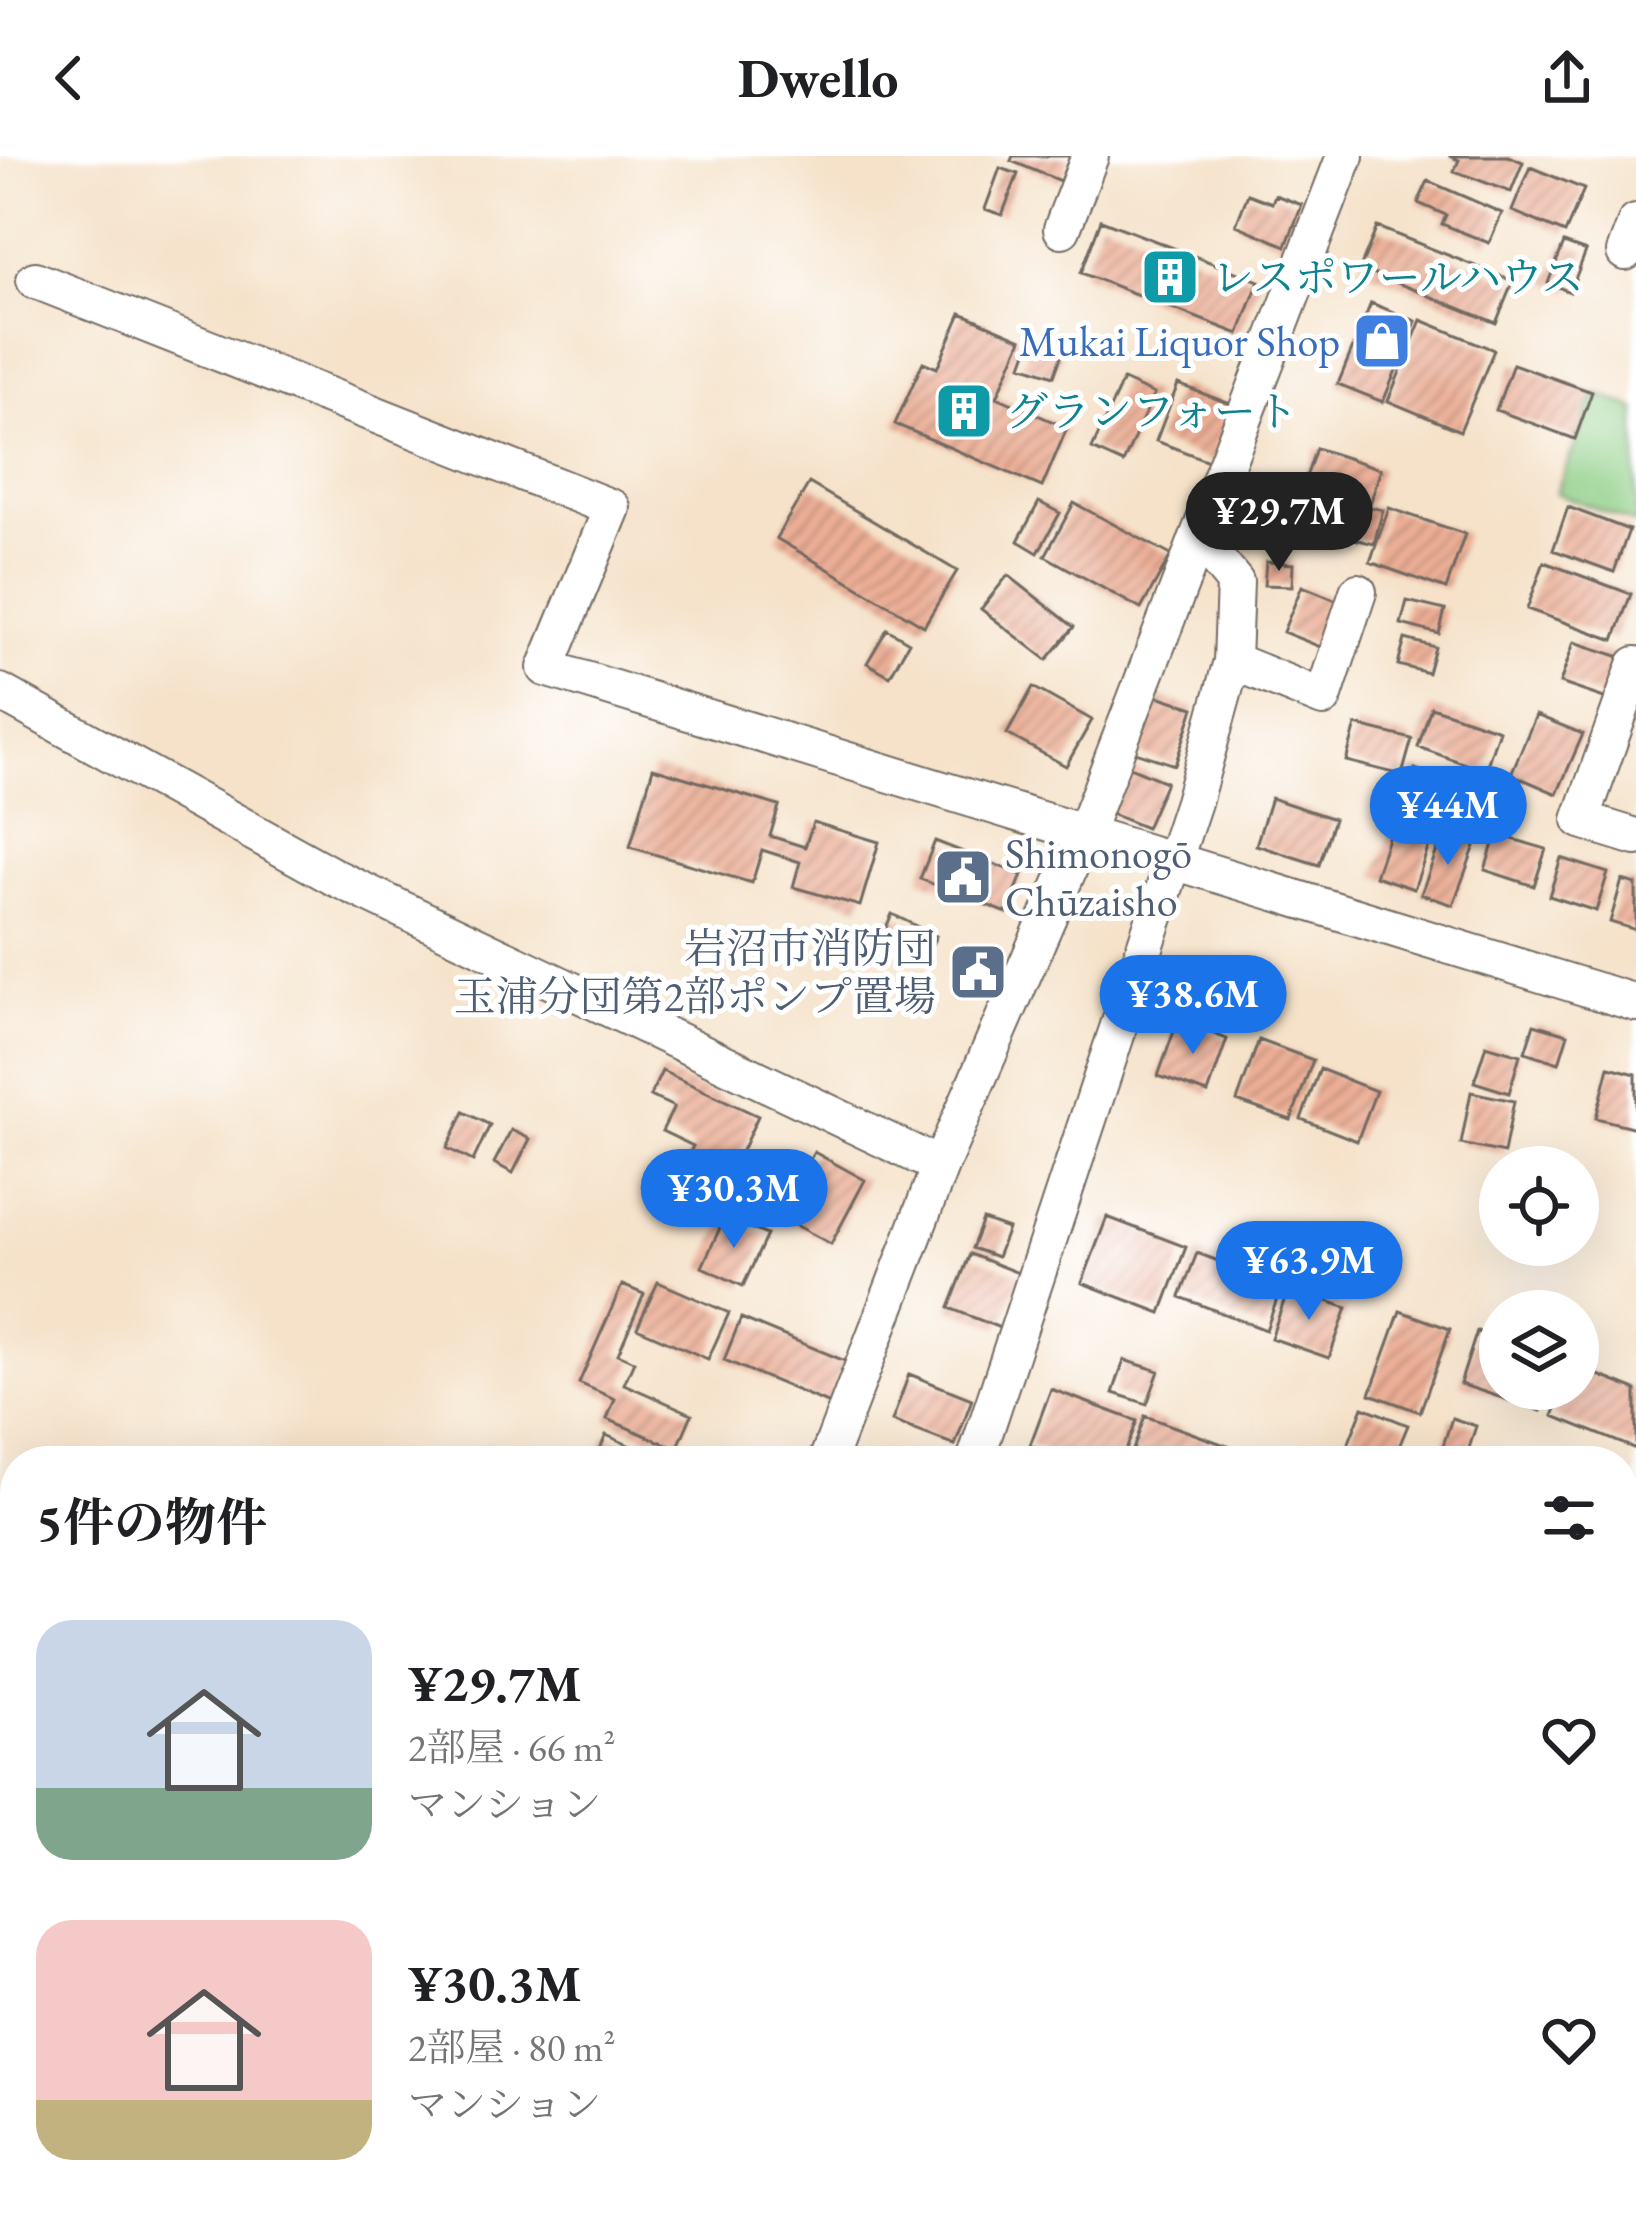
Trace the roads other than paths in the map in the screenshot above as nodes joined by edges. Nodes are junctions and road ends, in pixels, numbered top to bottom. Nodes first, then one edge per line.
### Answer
1 (1090, 156) edge
2 (1345, 156) edge
3 (1062, 229) dead end
4 (34, 280) dead end
5 (1198, 537) junction
6 (1358, 592) dead end
7 (1232, 661) junction
8 (1636, 665) edge
9 (0, 692) edge
10 (1085, 831) junction
11 (1636, 837) edge
12 (1173, 860) junction
13 (1636, 1003) edge
14 (940, 1166) junction
15 (833, 1446) edge
16 (979, 1446) edge

1 - 3 street
2 - 5 street
4 - 10 street
5 - 7 street
5 - 10 street
6 - 7 street
7 - 12 street
8 - 11 street
9 - 14 street
10 - 12 street
10 - 14 street
12 - 13 street
12 - 16 street
14 - 15 street

